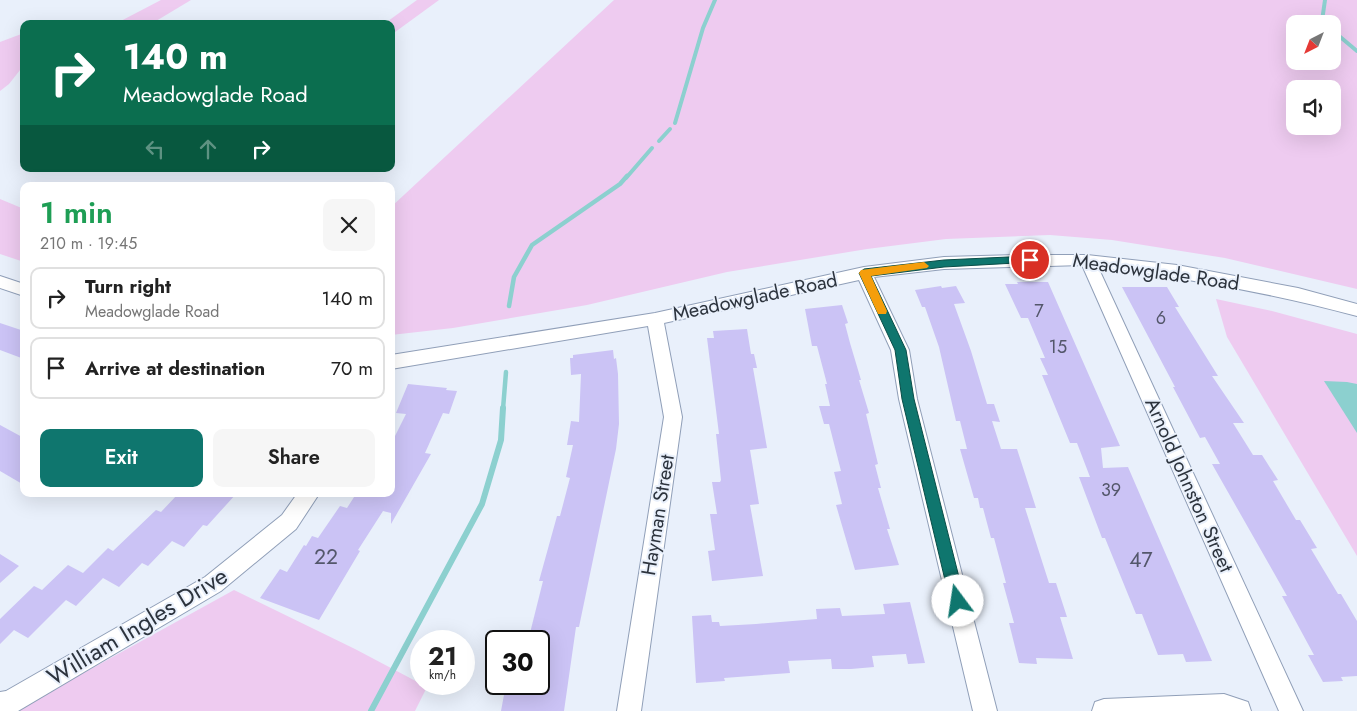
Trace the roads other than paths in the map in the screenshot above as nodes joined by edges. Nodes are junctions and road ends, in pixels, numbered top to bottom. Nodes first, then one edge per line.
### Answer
1 (1086, 260) junction
2 (864, 273) junction
3 (0, 282) edge
4 (20, 289) edge
5 (1357, 310) edge
6 (655, 319) junction
7 (395, 361) edge
8 (307, 497) edge
9 (0, 704) edge
10 (629, 711) edge
11 (985, 711) edge
12 (1104, 711) edge
13 (1240, 711) edge
14 (1291, 711) edge

1 - 2 street, Meadowglade Road
1 - 5 street, Meadowglade Road
1 - 14 street, Arnold Johnston Street
2 - 6 street, Meadowglade Road
2 - 11 street
3 - 4 street
6 - 7 street, Meadowglade Road
6 - 10 street, Hayman Street
8 - 9 street, William Ingles Drive
12 - 13 street

